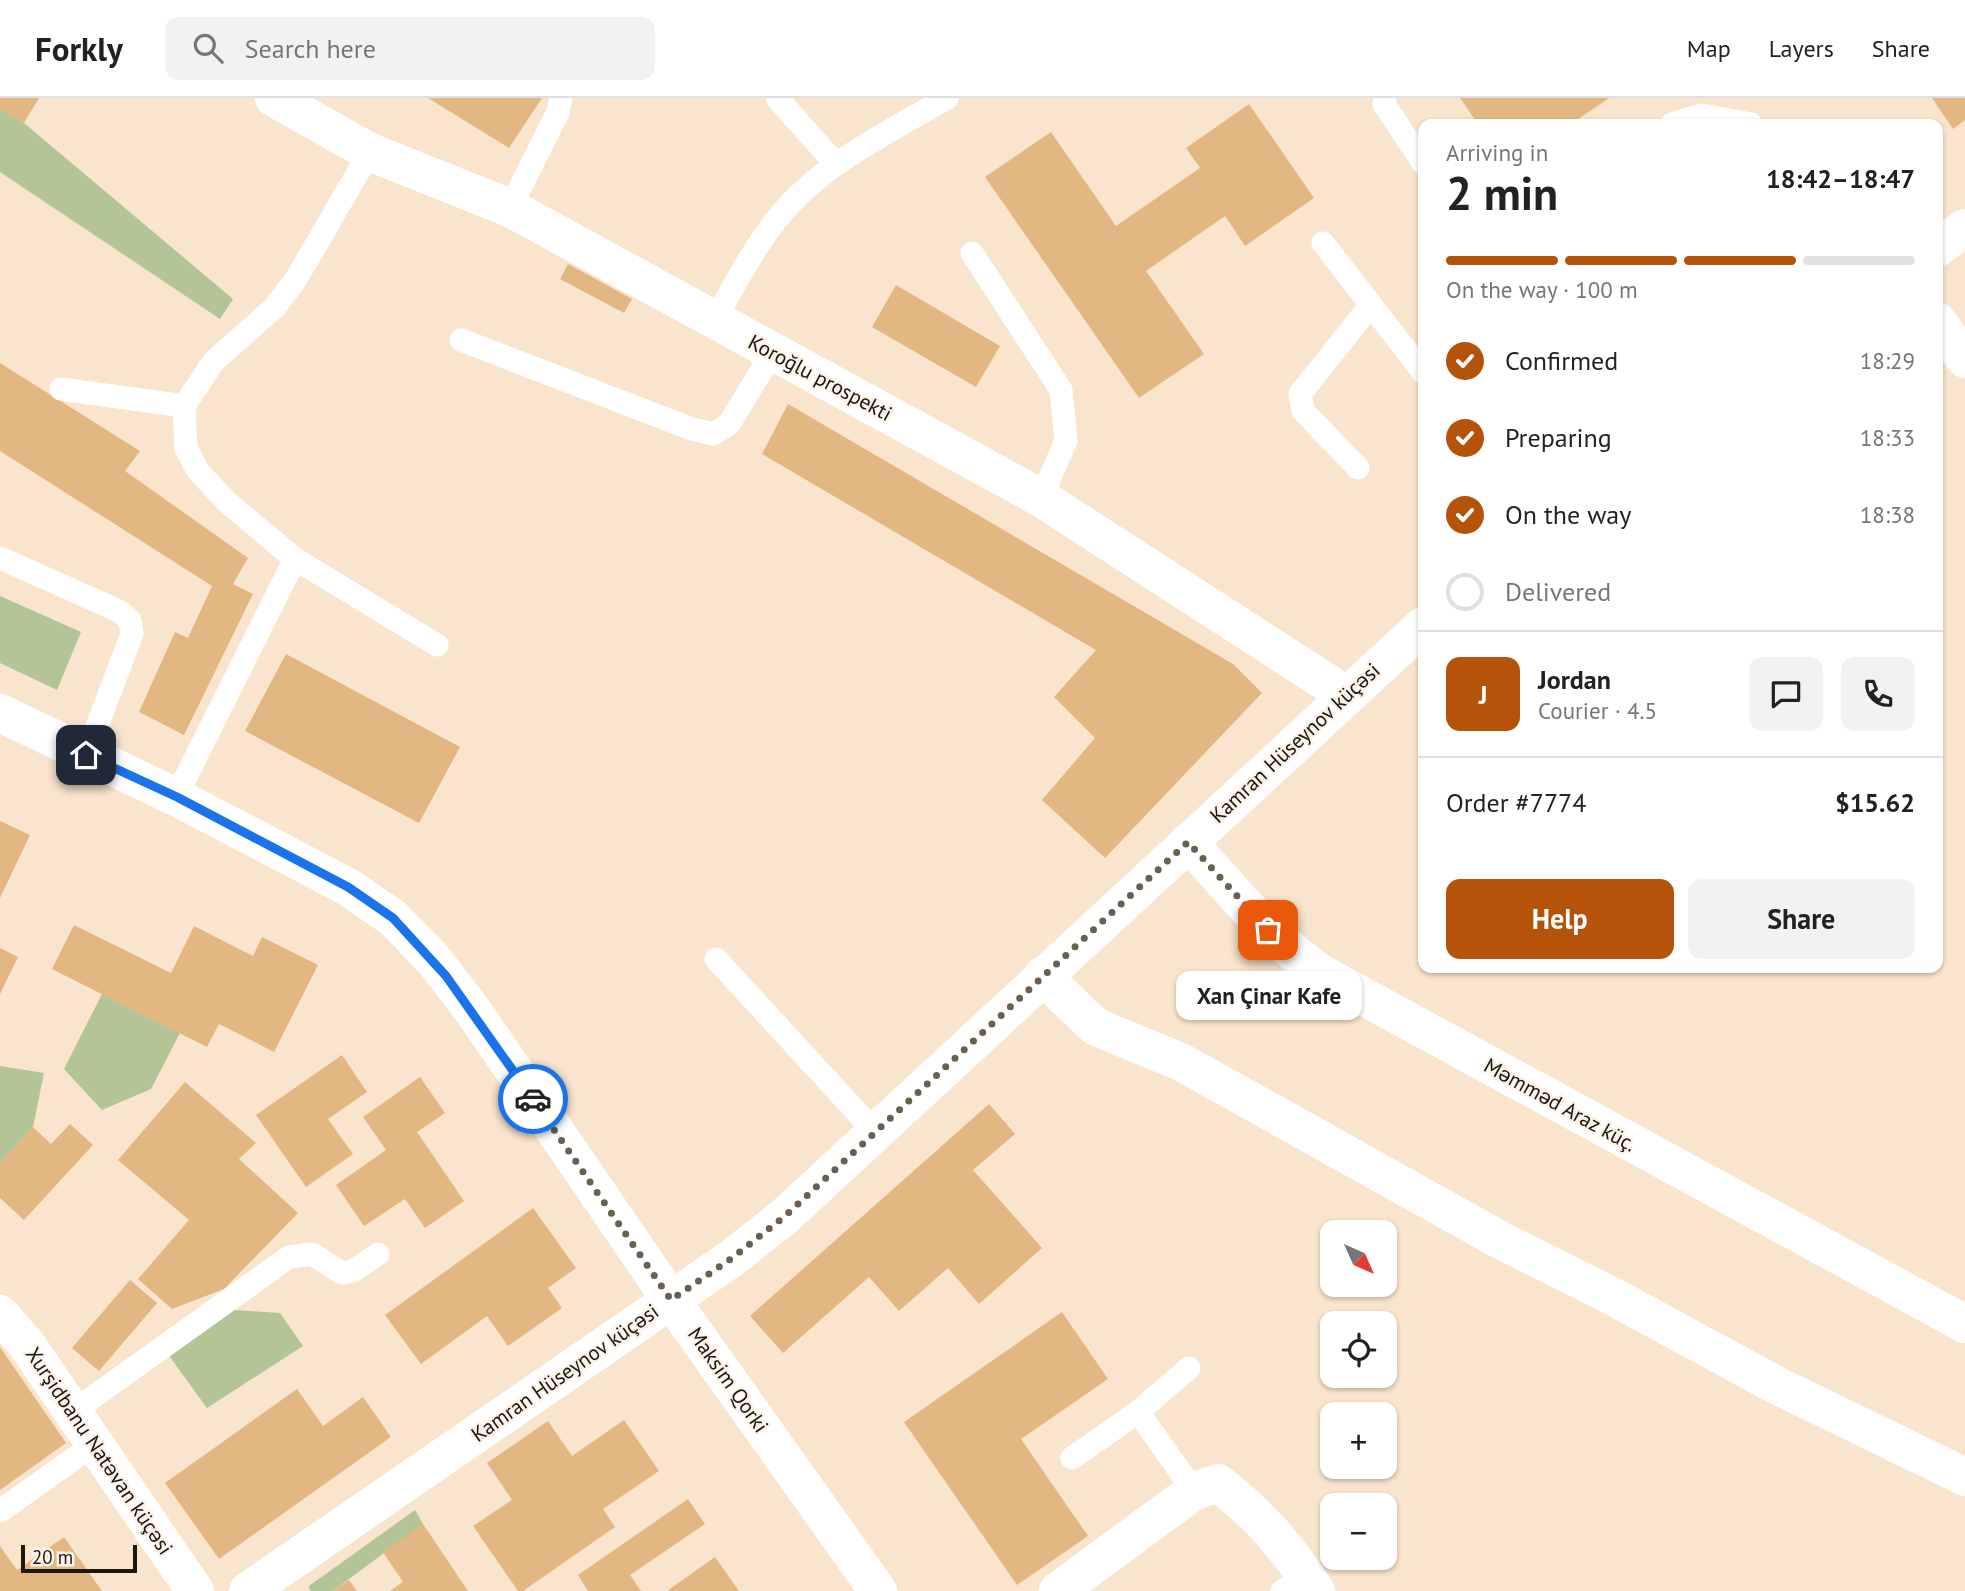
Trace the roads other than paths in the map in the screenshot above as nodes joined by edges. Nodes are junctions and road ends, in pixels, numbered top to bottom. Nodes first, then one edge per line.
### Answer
1 (274, 98) edge
2 (561, 98) edge
3 (777, 98) edge
4 (947, 98) edge
5 (1385, 98) edge
6 (316, 108) edge
7 (1688, 119) edge
8 (1723, 119) edge
9 (370, 152) junction
10 (1418, 156) edge
11 (835, 163) junction
12 (510, 208) junction
13 (1965, 228) edge
14 (1323, 243) dead end
15 (1943, 244) edge
16 (972, 253) dead end
17 (1370, 306) junction
18 (714, 320) junction
19 (1943, 329) edge
20 (461, 340) dead end
21 (773, 352) junction
22 (1965, 359) edge
23 (1418, 366) edge
24 (61, 389) dead end
25 (184, 406) junction
26 (1358, 468) dead end
27 (1041, 498) junction
28 (0, 558) edge
29 (295, 559) junction
30 (1418, 630) edge
31 (437, 646) dead end
32 (1346, 695) junction
33 (0, 713) edge
34 (86, 755) junction
35 (177, 797) junction
36 (1188, 842) junction
37 (716, 959) dead end
38 (1042, 976) junction
39 (876, 1133) junction
40 (378, 1254) dead end
41 (671, 1300) junction
42 (0, 1314) edge
43 (1965, 1324) edge
44 (1189, 1368) dead end
45 (1138, 1412) junction
46 (71, 1413) junction
47 (93, 1445) junction
48 (1072, 1458) dead end
49 (1965, 1476) edge
50 (1194, 1491) junction
51 (0, 1511) edge
52 (1301, 1586) edge
53 (195, 1591) edge
54 (248, 1591) edge
55 (878, 1591) edge
56 (1058, 1591) edge

1 - 6 street, Koroğlu prospekti
2 - 12 lane
3 - 11 lane
4 - 11 lane
5 - 10 lane
6 - 9 street, Koroğlu prospekti
7 - 8 lane
9 - 12 street, Koroğlu prospekti
9 - 25 lane
11 - 18 lane
12 - 18 street, Koroğlu prospekti
13 - 15 street
14 - 17 lane
16 - 27 lane
17 - 23 lane
17 - 26 lane
18 - 21 street, Koroğlu prospekti
19 - 22 street
20 - 21 lane
21 - 27 street, Koroğlu prospekti
24 - 25 lane
25 - 29 lane
27 - 32 street, Koroğlu prospekti
28 - 34 lane
29 - 31 lane
29 - 35 lane
30 - 32 street, Kamran Hüseynov küçəsi
32 - 36 street, Kamran Hüseynov küçəsi
33 - 34 street, Maksim Qorki
34 - 35 street, Maksim Qorki
35 - 41 street, Maksim Qorki
36 - 38 street, Kamran Hüseynov küçəsi
36 - 43 street, Məmməd Araz küç.
37 - 39 lane
38 - 39 street, Kamran Hüseynov küçəsi
38 - 49 street
39 - 41 street, Kamran Hüseynov küçəsi
40 - 46 lane
41 - 54 street, Kamran Hüseynov küçəsi
41 - 55 street, Maksim Qorki
42 - 46 street, Xurşidbanu Natəvan küçəsi
44 - 45 lane
45 - 48 lane
45 - 50 lane
46 - 47 street, Xurşidbanu Natəvan küçəsi
47 - 51 lane
47 - 53 street, Xurşidbanu Natəvan küçəsi
50 - 52 street
50 - 56 street

